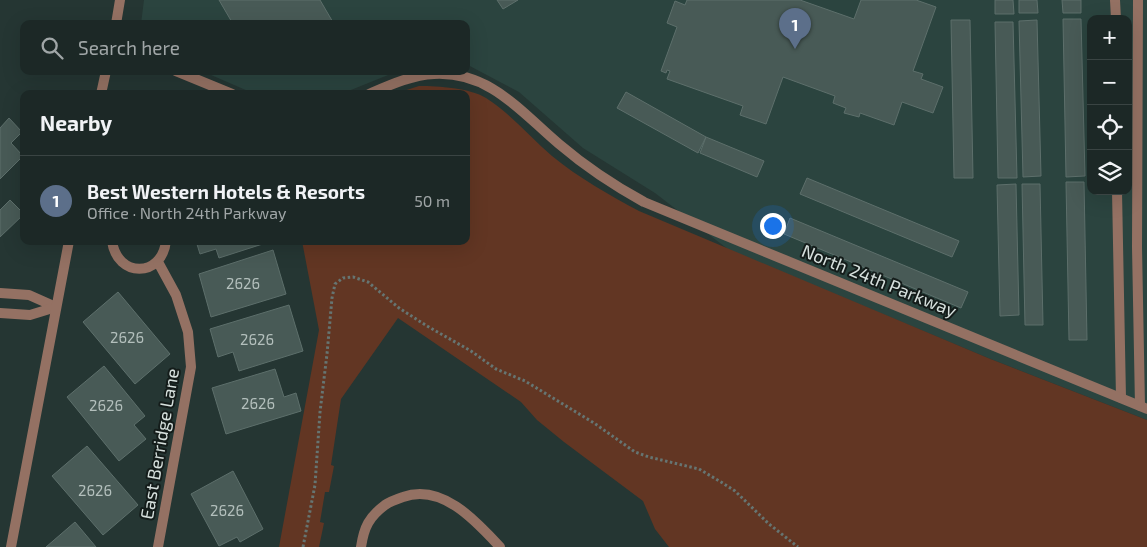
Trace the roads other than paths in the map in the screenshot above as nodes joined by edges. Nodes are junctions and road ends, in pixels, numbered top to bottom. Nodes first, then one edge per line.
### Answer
1 (120, 0) edge
2 (1116, 0) edge
3 (1138, 0) edge
4 (1116, 15) edge
5 (117, 20) edge
6 (105, 75) edge
7 (186, 75) edge
8 (429, 75) edge
9 (446, 75) edge
10 (101, 90) edge
11 (222, 90) edge
12 (380, 90) edge
13 (1117, 195) edge
14 (68, 245) edge
15 (112, 245) edge
16 (165, 245) edge
17 (158, 262) junction
18 (0, 293) edge
19 (56, 307) junction
20 (0, 313) edge
21 (1121, 398) junction
22 (1143, 408) edge
23 (10, 547) edge
24 (158, 547) edge
25 (362, 547) edge
26 (500, 547) edge

1 - 5 street
2 - 4 street
3 - 22 street
6 - 10 street
7 - 11 street
8 - 12 street, North 24th Parkway
9 - 21 street, North 24th Parkway
13 - 21 street
14 - 19 street
15 - 17 street
16 - 17 street
17 - 24 street, East Berridge Lane
18 - 19 street
19 - 20 street
19 - 23 street
21 - 22 street, North 24th Parkway
25 - 26 street

